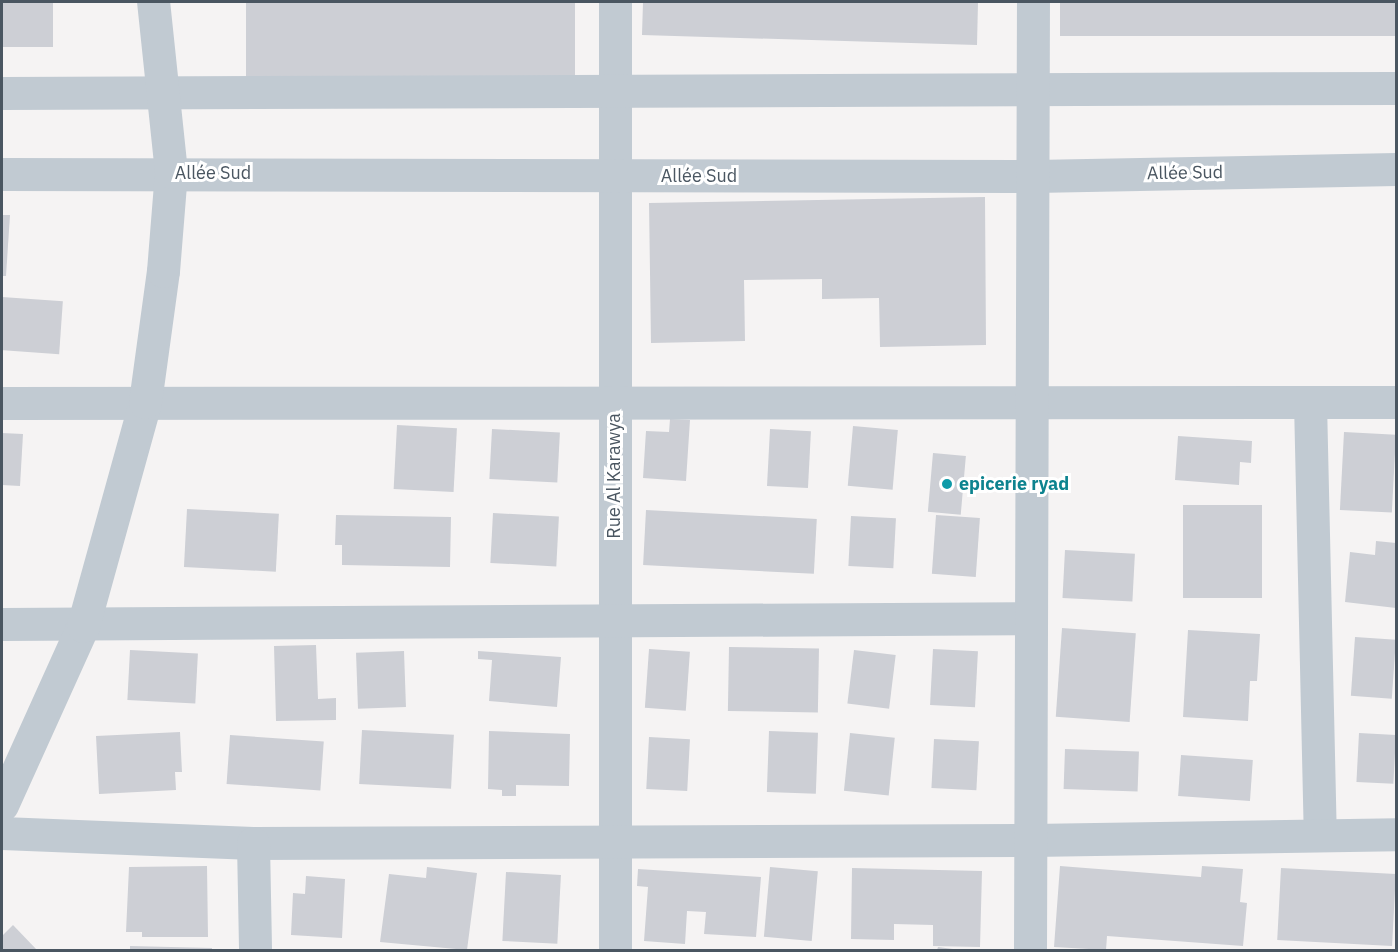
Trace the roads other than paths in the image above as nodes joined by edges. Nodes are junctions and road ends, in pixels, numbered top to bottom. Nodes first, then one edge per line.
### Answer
1 (153, 2) edge
2 (615, 2) edge
3 (1033, 2) edge
4 (1396, 88) edge
5 (1034, 90) junction
6 (164, 91) junction
7 (615, 91) junction
8 (2, 93) edge
9 (1396, 169) edge
10 (171, 172) junction
11 (2, 174) edge
12 (1034, 176) junction
13 (614, 177) junction
14 (145, 402) junction
15 (614, 402) junction
16 (1031, 402) junction
17 (1310, 402) junction
18 (1396, 402) edge
19 (2, 403) edge
20 (1031, 618) junction
21 (615, 622) junction
22 (2, 624) edge
23 (83, 626) junction
24 (2, 805) edge
25 (2, 833) edge
26 (1320, 834) junction
27 (1396, 834) edge
28 (618, 839) junction
29 (1031, 840) junction
30 (253, 843) junction
31 (255, 951) edge
32 (615, 951) edge
33 (1030, 951) edge

1 - 6 street
2 - 7 street, Rue Al Karawya
3 - 5 street
4 - 5 street
5 - 7 street
5 - 12 street
6 - 7 street
6 - 8 street
6 - 10 street
7 - 13 street, Rue Al Karawya
9 - 12 street, Allée Sud
10 - 11 street, Allée Sud
10 - 13 street, Allée Sud
10 - 14 street
12 - 13 street, Allée Sud
12 - 16 street
13 - 15 street, Rue Al Karawya
14 - 15 street
14 - 19 street
14 - 23 street
15 - 16 street
15 - 21 street, Rue Al Karawya
16 - 17 street
16 - 20 street
17 - 18 street
17 - 26 street
20 - 21 street
20 - 29 street
21 - 23 street
21 - 28 street, Rue Al Karawya
22 - 23 street
23 - 24 street
25 - 30 street
26 - 27 street
26 - 29 street
28 - 29 street
28 - 30 street
28 - 32 street, Rue Al Karawya
29 - 33 street
30 - 31 street

